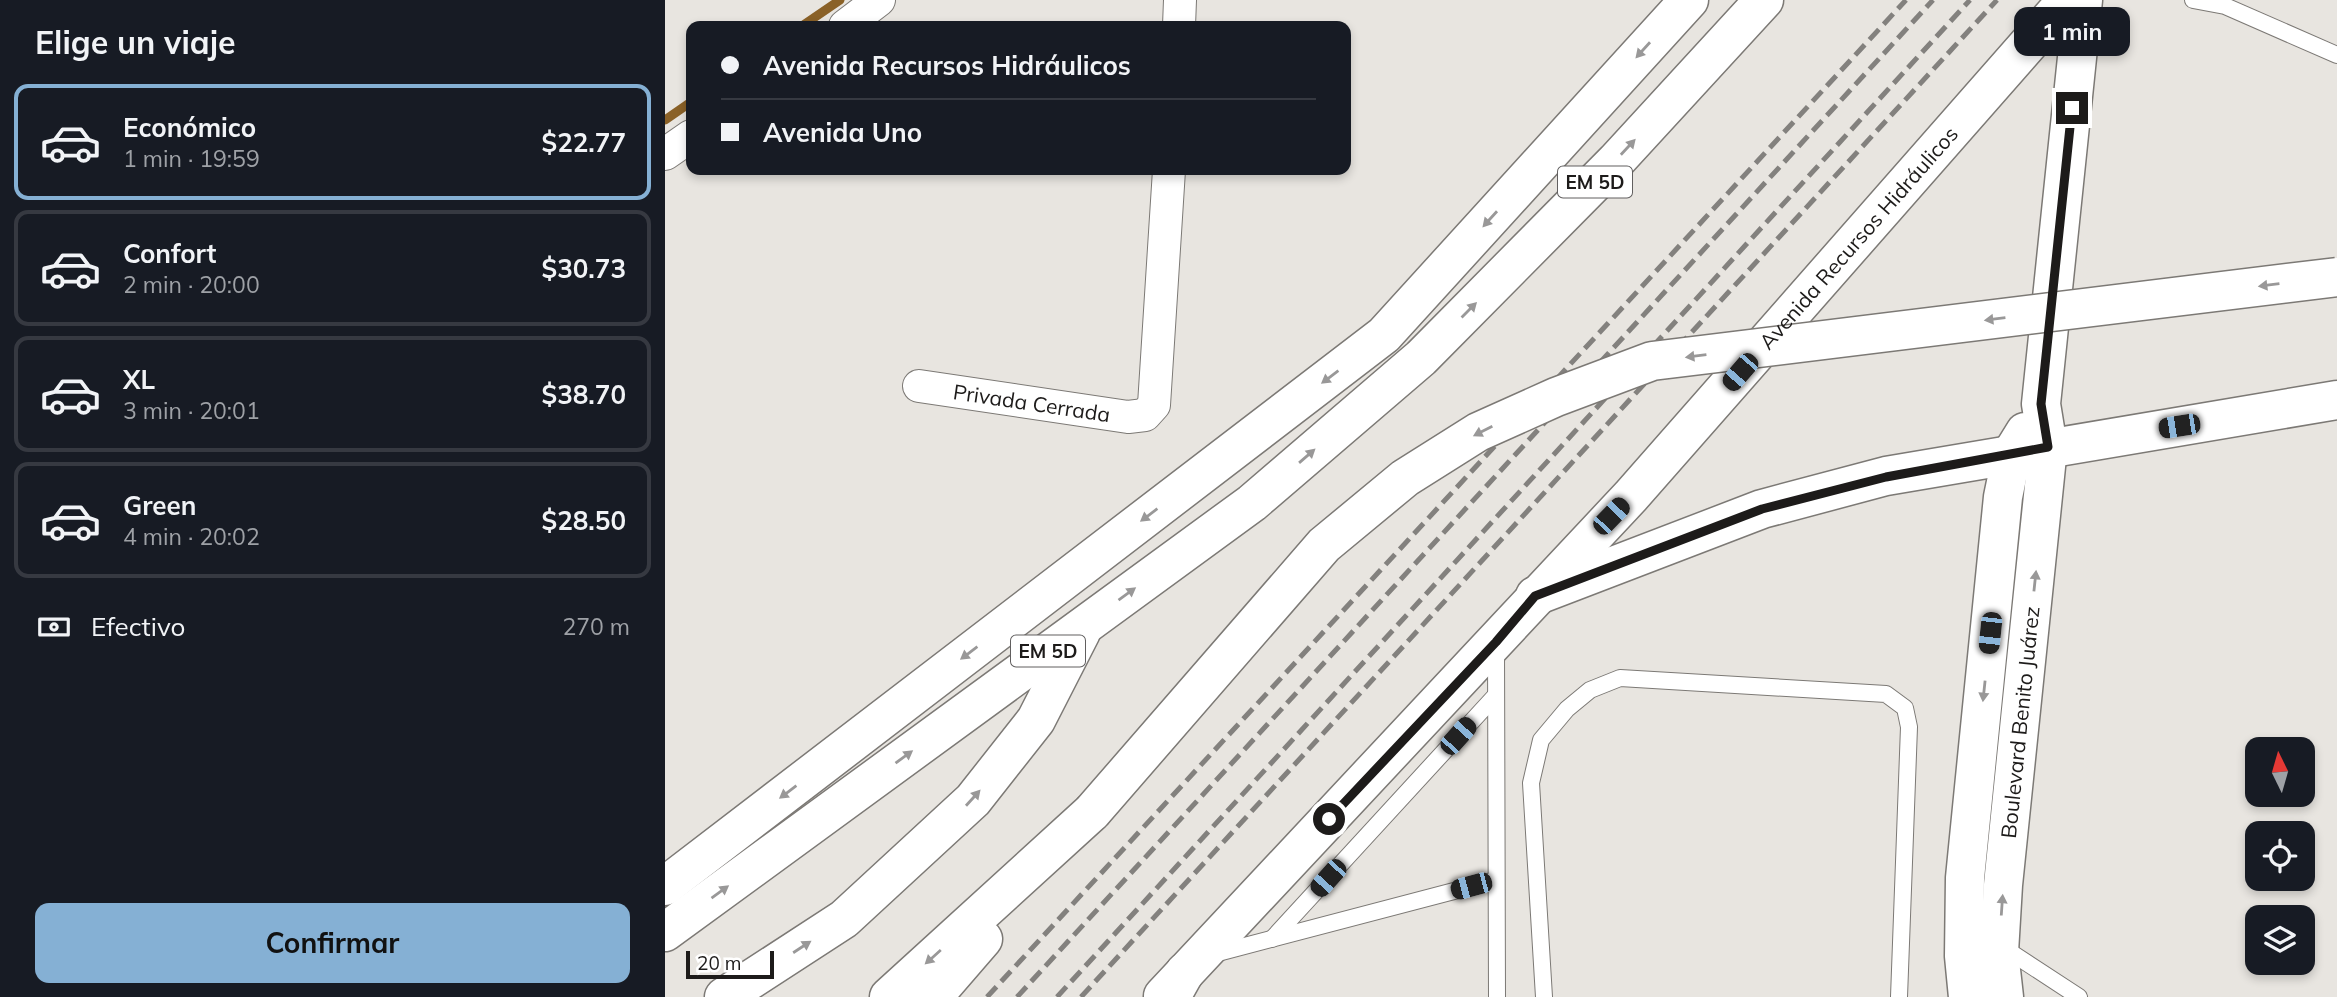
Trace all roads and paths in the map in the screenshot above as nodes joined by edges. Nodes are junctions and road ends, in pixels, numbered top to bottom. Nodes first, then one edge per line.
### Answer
1 (879, 0) edge
2 (1181, 0) edge
3 (1689, 0) edge
4 (1764, 0) edge
5 (2067, 0) edge
6 (2083, 0) edge
7 (2193, 0) edge
8 (852, 21) edge
9 (1179, 21) edge
10 (2337, 55) edge
11 (686, 139) edge
12 (665, 154) edge
13 (1169, 175) edge
14 (2337, 277) edge
15 (919, 386) dead end
16 (2337, 400) edge
17 (2030, 450) junction
18 (1535, 596) junction
19 (1085, 624) junction
20 (1496, 642) junction
21 (1496, 695) junction
22 (1092, 812) junction
23 (1496, 880) junction
24 (665, 886) edge
25 (665, 932) edge
26 (1272, 939) junction
27 (1999, 945) junction
28 (1179, 981) edge
29 (723, 997) edge
30 (889, 997) edge
31 (933, 997) edge
32 (1497, 997) edge
33 (1544, 997) edge
34 (1899, 997) edge
35 (1968, 997) edge
36 (2004, 997) edge
37 (2079, 997) edge

1 - 8 street
2 - 9 street
3 -> 24 main road, EM 5D
19 -> 4 main road, EM 5D
5 - 18 main road, Avenida Recursos Hidráulicos
6 - 17 main road
7 - 10 lane
11 - 12 street
13 - 15 street, Privada Cerrada
14 -> 22 main road, bridge
16 - 17 main road
17 - 18 main road
27 -> 17 main road, Boulevard Benito Juárez
17 -> 35 main road, Boulevard Benito Juárez
18 - 20 main road, Avenida Recursos Hidráulicos
25 -> 19 main road, EM 5D
29 -> 19 main road
20 - 21 lane
20 - 28 main road, Avenida Recursos Hidráulicos
21 - 23 lane
21 - 26 lane
22 -> 30 main road
22 - 31 main road
23 - 26 lane
23 - 32 lane
26 - 28 lane
27 - 36 main road, Boulevard Benito Juárez
27 - 37 lane
33 - 34 lane

